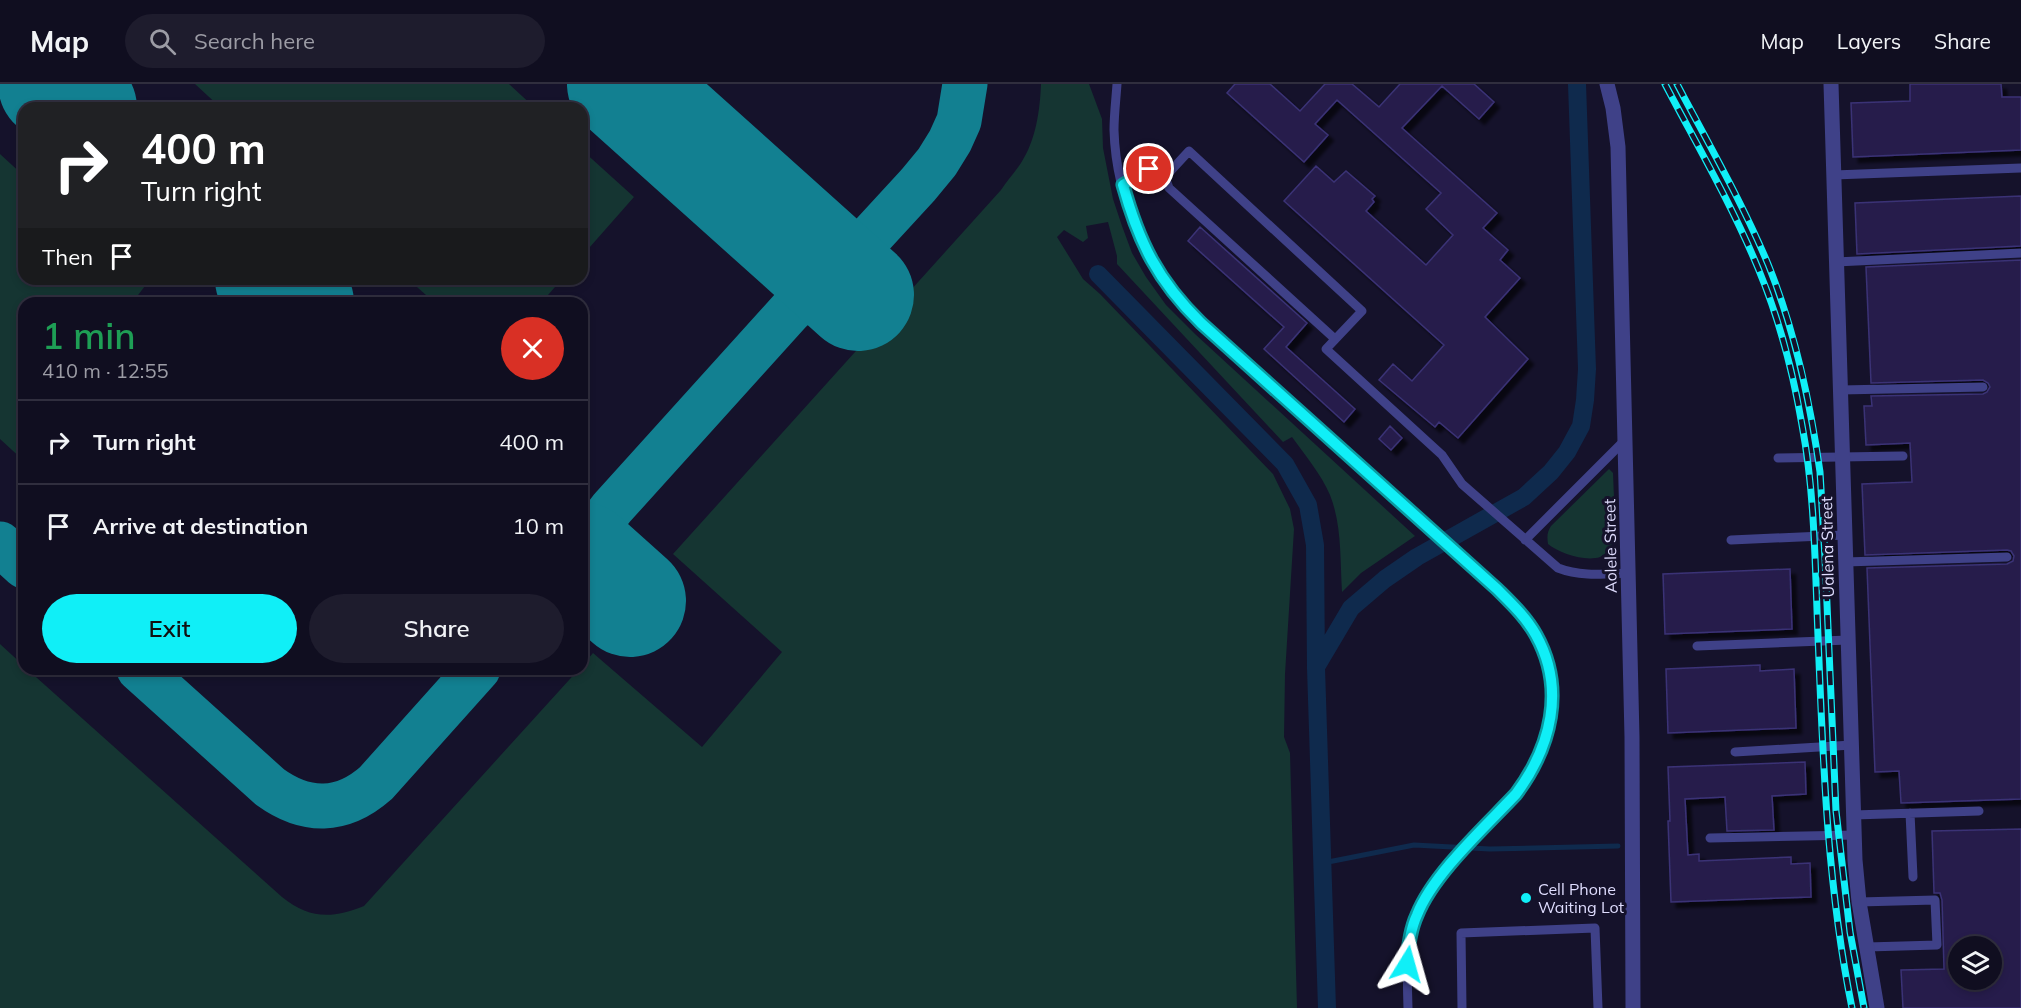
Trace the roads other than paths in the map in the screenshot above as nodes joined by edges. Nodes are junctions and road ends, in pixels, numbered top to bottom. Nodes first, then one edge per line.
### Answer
1 (1117, 84) edge
2 (1607, 84) edge
3 (1831, 84) edge
4 (2021, 168) edge
5 (1834, 175) junction
6 (1165, 177) junction
7 (1123, 185) junction
8 (2021, 254) edge
9 (1836, 262) junction
10 (1335, 339) junction
11 (1983, 387) dead end
12 (1841, 390) junction
13 (1626, 439) junction
14 (1903, 456) dead end
15 (1778, 458) dead end
16 (1843, 458) junction
17 (1845, 536) junction
18 (1525, 540) junction
19 (1731, 540) dead end
20 (2007, 557) dead end
21 (1845, 562) junction
22 (1629, 573) junction
23 (1848, 640) junction
24 (1697, 645) dead end
25 (1852, 745) junction
26 (1735, 752) dead end
27 (1979, 811) dead end
28 (1910, 813) junction
29 (1854, 815) junction
30 (1855, 835) junction
31 (1710, 838) dead end
32 (1913, 877) dead end
33 (1859, 902) junction
34 (1867, 947) junction
35 (1408, 1008) edge
36 (1462, 1008) edge
37 (1598, 1008) edge
38 (1633, 1008) edge
39 (1877, 1008) edge

1 - 7 lane
2 - 13 street, Aolele Street
3 - 5 street, Ualena Street
4 - 5 lane
5 - 9 street, Ualena Street
6 - 7 lane
6 - 10 lane
6 - 10 lane
7 - 35 lane
8 - 9 lane
9 - 12 street, Ualena Street
10 - 18 lane
11 - 12 lane
12 - 16 street, Ualena Street
13 - 18 lane
13 - 22 street, Aolele Street
14 - 16 lane
15 - 16 lane
16 - 17 street, Ualena Street
17 - 19 lane
17 - 21 street, Ualena Street
18 - 22 lane
20 - 21 lane
21 - 23 street, Ualena Street
22 - 38 street, Aolele Street
23 - 24 lane
23 - 25 street, Ualena Street
25 - 26 lane
25 - 29 street, Ualena Street
27 - 28 lane
28 - 29 lane
28 - 32 lane
29 - 30 street, Ualena Street
30 - 31 lane
30 - 33 street, Ualena Street
33 - 34 street, Ualena Street
33 - 34 lane
34 - 39 street, Ualena Street
36 - 37 lane

